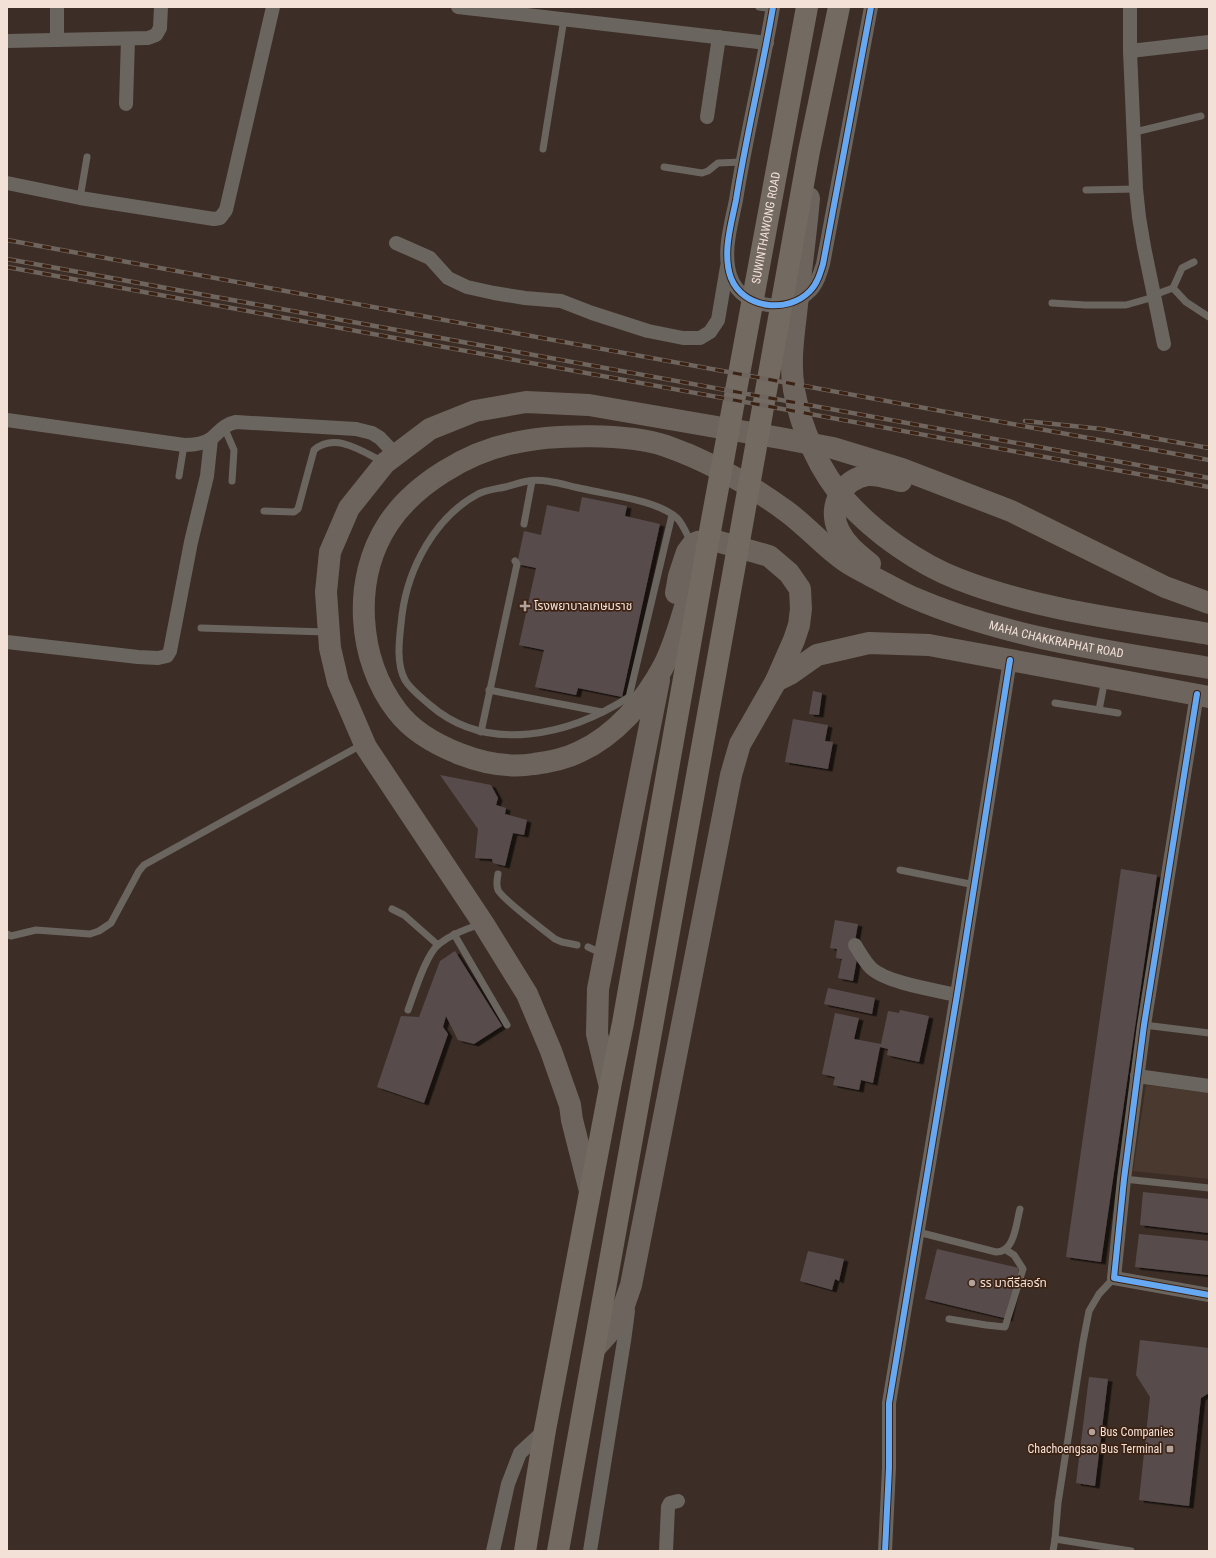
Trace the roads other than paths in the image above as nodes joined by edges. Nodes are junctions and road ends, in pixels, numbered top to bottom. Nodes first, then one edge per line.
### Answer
1 (57, 7) edge
2 (161, 7) edge
3 (274, 7) edge
4 (458, 7) edge
5 (807, 7) edge
6 (839, 7) edge
7 (871, 7) edge
8 (1130, 7) edge
9 (769, 8) edge
10 (564, 19) junction
11 (719, 37) junction
12 (128, 39) junction
13 (56, 40) junction
14 (7, 41) edge
15 (1209, 42) edge
16 (767, 43) junction
17 (1130, 51) junction
18 (126, 104) dead end
19 (1201, 116) dead end
20 (707, 117) dead end
21 (1135, 132) junction
22 (543, 149) dead end
23 (809, 151) junction
24 (87, 157) dead end
25 (742, 162) junction
26 (664, 167) dead end
27 (7, 183) edge
28 (1136, 189) junction
29 (1086, 190) dead end
30 (80, 198) junction
31 (396, 243) dead end
32 (1194, 262) dead end
33 (727, 265) junction
34 (1173, 288) junction
35 (1154, 296) junction
36 (1052, 303) dead end
37 (1209, 317) edge
38 (1164, 344) dead end
39 (7, 420) edge
40 (224, 427) junction
41 (211, 439) junction
42 (184, 445) junction
43 (391, 459) junction
44 (179, 476) dead end
45 (532, 480) junction
46 (232, 482) dead end
47 (264, 511) dead end
48 (1011, 511) junction
49 (672, 515) junction
50 (712, 520) junction
51 (524, 524) dead end
52 (693, 544) junction
53 (515, 561) dead end
54 (907, 596) junction
55 (1209, 603) edge
56 (201, 628) dead end
57 (328, 632) junction
58 (1209, 634) edge
59 (7, 642) edge
60 (1010, 660) junction
61 (1209, 668) edge
62 (1105, 678) junction
63 (776, 681) junction
64 (489, 690) junction
65 (1203, 695) edge
66 (1055, 703) dead end
67 (1099, 710) junction
68 (602, 712) junction
69 (1118, 713) dead end
70 (481, 732) junction
71 (364, 743) junction
72 (900, 870) dead end
73 (498, 874) dead end
74 (975, 885) junction
75 (392, 909) dead end
76 (483, 923) junction
77 (7, 934) edge
78 (454, 934) junction
79 (438, 945) junction
80 (577, 945) dead end
81 (855, 945) dead end
82 (957, 995) junction
83 (408, 1010) dead end
84 (1144, 1024) junction
85 (507, 1025) dead end
86 (1209, 1033) edge
87 (1138, 1076) junction
88 (1209, 1086) edge
89 (610, 1087) junction
90 (1124, 1179) junction
91 (1209, 1188) edge
92 (590, 1191) junction
93 (1020, 1209) dead end
94 (918, 1232) junction
95 (1006, 1250) junction
96 (1114, 1278) junction
97 (631, 1285) junction
98 (1209, 1295) edge
99 (949, 1319) dead end
100 (595, 1348) junction
101 (545, 1430) junction
102 (678, 1501) dead end
103 (1054, 1539) junction
104 (493, 1551) edge
105 (525, 1551) edge
106 (558, 1551) edge
107 (590, 1551) edge
108 (666, 1551) edge
109 (885, 1551) edge
110 (1053, 1551) edge
111 (1131, 1551) edge

1 - 13 street
2 - 12 street
3 - 30 street
4 - 10 street
5 - 50 highway, SUWINTHAWONG ROAD
6 - 23 highway
7 - 33 street
8 - 17 street
9 - 16 street
10 - 11 street
10 - 22 lane
11 - 16 street
11 - 20 street
12 - 13 street
12 - 18 street
13 - 14 street
15 - 17 street
16 - 25 street
17 - 21 street
19 - 21 lane
21 - 28 street
23 - 58 main road
23 - 100 highway
24 - 30 lane
25 - 26 lane
25 - 33 street
27 - 30 street
28 - 29 lane
28 - 35 street
31 - 33 street
32 - 34 lane
34 - 35 lane
34 - 37 lane
35 - 36 lane
35 - 38 street
39 - 42 street
40 - 41 street
40 - 43 street
40 - 46 lane
41 - 42 street
41 - 59 street
42 - 44 lane
43 - 47 lane
43 - 48 main road
43 - 57 main road
45 - 49 lane
45 - 51 lane
45 - 70 lane
48 - 54 main road
48 - 55 main road
49 - 52 lane
49 - 68 lane
50 - 54 main road
50 - 89 highway, SUWINTHAWONG ROAD
52 - 63 main road
52 - 89 main road
53 - 64 lane
54 - 61 main road, MAHA CHAKKRAPHAT ROAD
56 - 57 lane
57 - 71 main road
60 - 62 main road
60 - 63 main road
60 - 74 street
62 - 65 main road
62 - 67 lane
63 - 97 main road
64 - 68 lane
64 - 70 lane
65 - 84 street
66 - 67 lane
67 - 69 lane
68 - 70 lane
71 - 76 main road
71 - 77 lane
72 - 74 lane
73 - 80 lane
74 - 82 street
75 - 79 lane
76 - 78 lane
76 - 92 main road
78 - 79 lane
78 - 85 lane
79 - 83 lane
81 - 82 street
82 - 94 street
84 - 86 lane
84 - 87 street
87 - 88 street
87 - 90 street
89 - 92 highway, SUWINTHAWONG ROAD
90 - 91 lane
90 - 96 street
92 - 101 highway, SUWINTHAWONG ROAD
93 - 95 lane
94 - 95 lane
94 - 109 street
95 - 99 lane
96 - 98 street
96 - 103 lane
97 - 100 main road
97 - 107 street
100 - 106 highway
101 - 104 street
101 - 105 highway, SUWINTHAWONG ROAD
102 - 108 street
103 - 110 lane
103 - 111 lane

